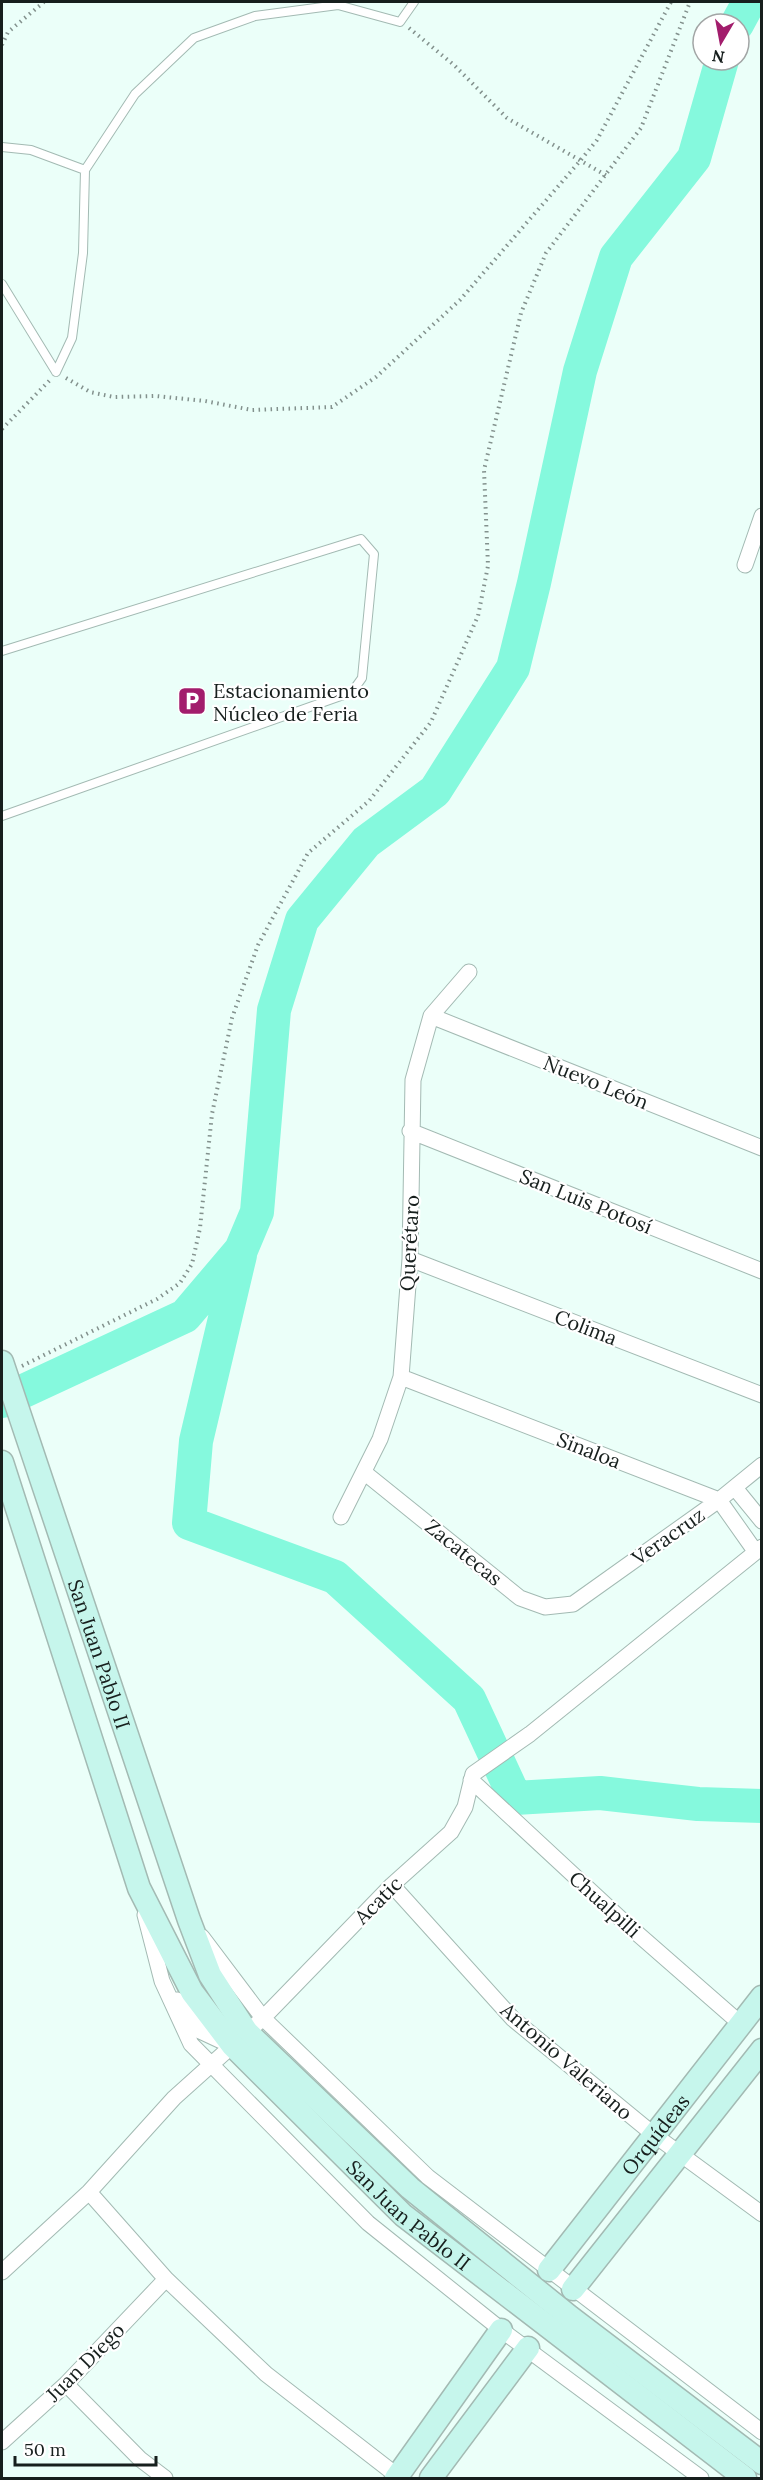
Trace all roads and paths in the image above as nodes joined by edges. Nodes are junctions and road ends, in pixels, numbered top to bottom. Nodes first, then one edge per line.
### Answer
1 (44, 2) edge
2 (414, 2) edge
3 (671, 2) edge
4 (690, 2) edge
5 (400, 22) junction
6 (2, 45) edge
7 (2, 147) edge
8 (580, 161) junction
9 (85, 170) junction
10 (607, 176) junction
11 (2, 284) edge
12 (56, 372) junction
13 (2, 429) edge
14 (761, 519) edge
15 (745, 565) dead end
16 (2, 651) edge
17 (2, 816) edge
18 (469, 972) dead end
19 (430, 1016) junction
20 (411, 1131) junction
21 (762, 1148) edge
22 (410, 1258) junction
23 (762, 1271) edge
24 (6, 1375) edge
25 (401, 1377) junction
26 (762, 1395) edge
27 (2, 1462) edge
28 (762, 1465) edge
29 (365, 1473) junction
30 (735, 1488) junction
31 (719, 1500) junction
32 (341, 1517) dead end
33 (762, 1521) edge
34 (758, 1549) edge
35 (573, 1604) joint
36 (472, 1777) junction
37 (392, 1885) junction
38 (139, 1888) junction
39 (151, 1940) junction
40 (762, 1997) edge
41 (742, 2025) junction
42 (248, 2032) junction
43 (762, 2050) edge
44 (212, 2064) junction
45 (653, 2134) junction
46 (680, 2153) junction
47 (88, 2192) junction
48 (762, 2214) edge
49 (549, 2270) junction
50 (2, 2272) edge
51 (166, 2279) junction
52 (573, 2289) junction
53 (501, 2330) junction
54 (528, 2348) junction
55 (66, 2384) junction
56 (762, 2432) edge
57 (2, 2442) edge
58 (762, 2463) edge
59 (165, 2478) edge
60 (398, 2478) edge
61 (431, 2478) edge
62 (701, 2478) edge
63 (745, 2478) edge

1 - 6 path
2 - 5 lane
3 - 8 path
4 - 10 path
5 - 8 path
5 - 9 lane
7 - 9 lane
8 - 10 path
8 - 12 path
9 - 12 lane
10 - 24 path
11 - 12 lane
12 - 13 path
14 - 15 street
16 - 17 lane
18 - 19 street, Querétaro
19 - 20 street, Querétaro
19 - 21 street, Nuevo León
20 - 22 street, Querétaro
20 - 23 street, San Luis Potosí
22 - 25 street, Querétaro
22 - 26 street, Colima
24 - 42 main road, San Juan Pablo II
25 - 29 street, Querétaro
25 - 31 street, Sinaloa
27 - 38 main road, San Juan Pablo II
28 - 30 street, Veracruz
29 - 32 street, Querétaro
29 - 35 street, Zacatecas
30 - 31 street, Veracruz
30 - 33 street
31 - 34 street
31 - 35 street, Veracruz
34 - 36 street
36 - 37 street, Acatic
36 - 41 street, Chualpilli
37 - 42 street, Acatic
37 - 45 street, Antonio Valeriano
38 - 39 street, San Juan Pablo II
38 - 42 main road, San Juan Pablo II
39 - 42 street
39 - 44 street, San Juan Pablo II
40 - 41 main road, Orquídeas
41 - 45 main road, Orquídeas
42 - 44 street, Acatic
42 - 49 street, San Juan Pablo II
42 - 58 main road, San Juan Pablo II
42 - 63 main road, San Juan Pablo II
43 - 46 main road, Orquídeas
44 - 47 street, Acatic
44 - 53 street, San Juan Pablo II
45 - 46 street, Antonio Valeriano
45 - 49 main road, Orquídeas
46 - 48 street, Antonio Valeriano
46 - 52 main road, Orquídeas
47 - 50 street, Acatic
47 - 51 street
49 - 52 street, San Juan Pablo II
51 - 55 street, Juan Diego
51 - 60 street
52 - 56 street, San Juan Pablo II
53 - 54 street, San Juan Pablo II
53 - 60 main road
54 - 61 main road
54 - 62 street, San Juan Pablo II
55 - 57 street, Juan Diego
55 - 59 street

